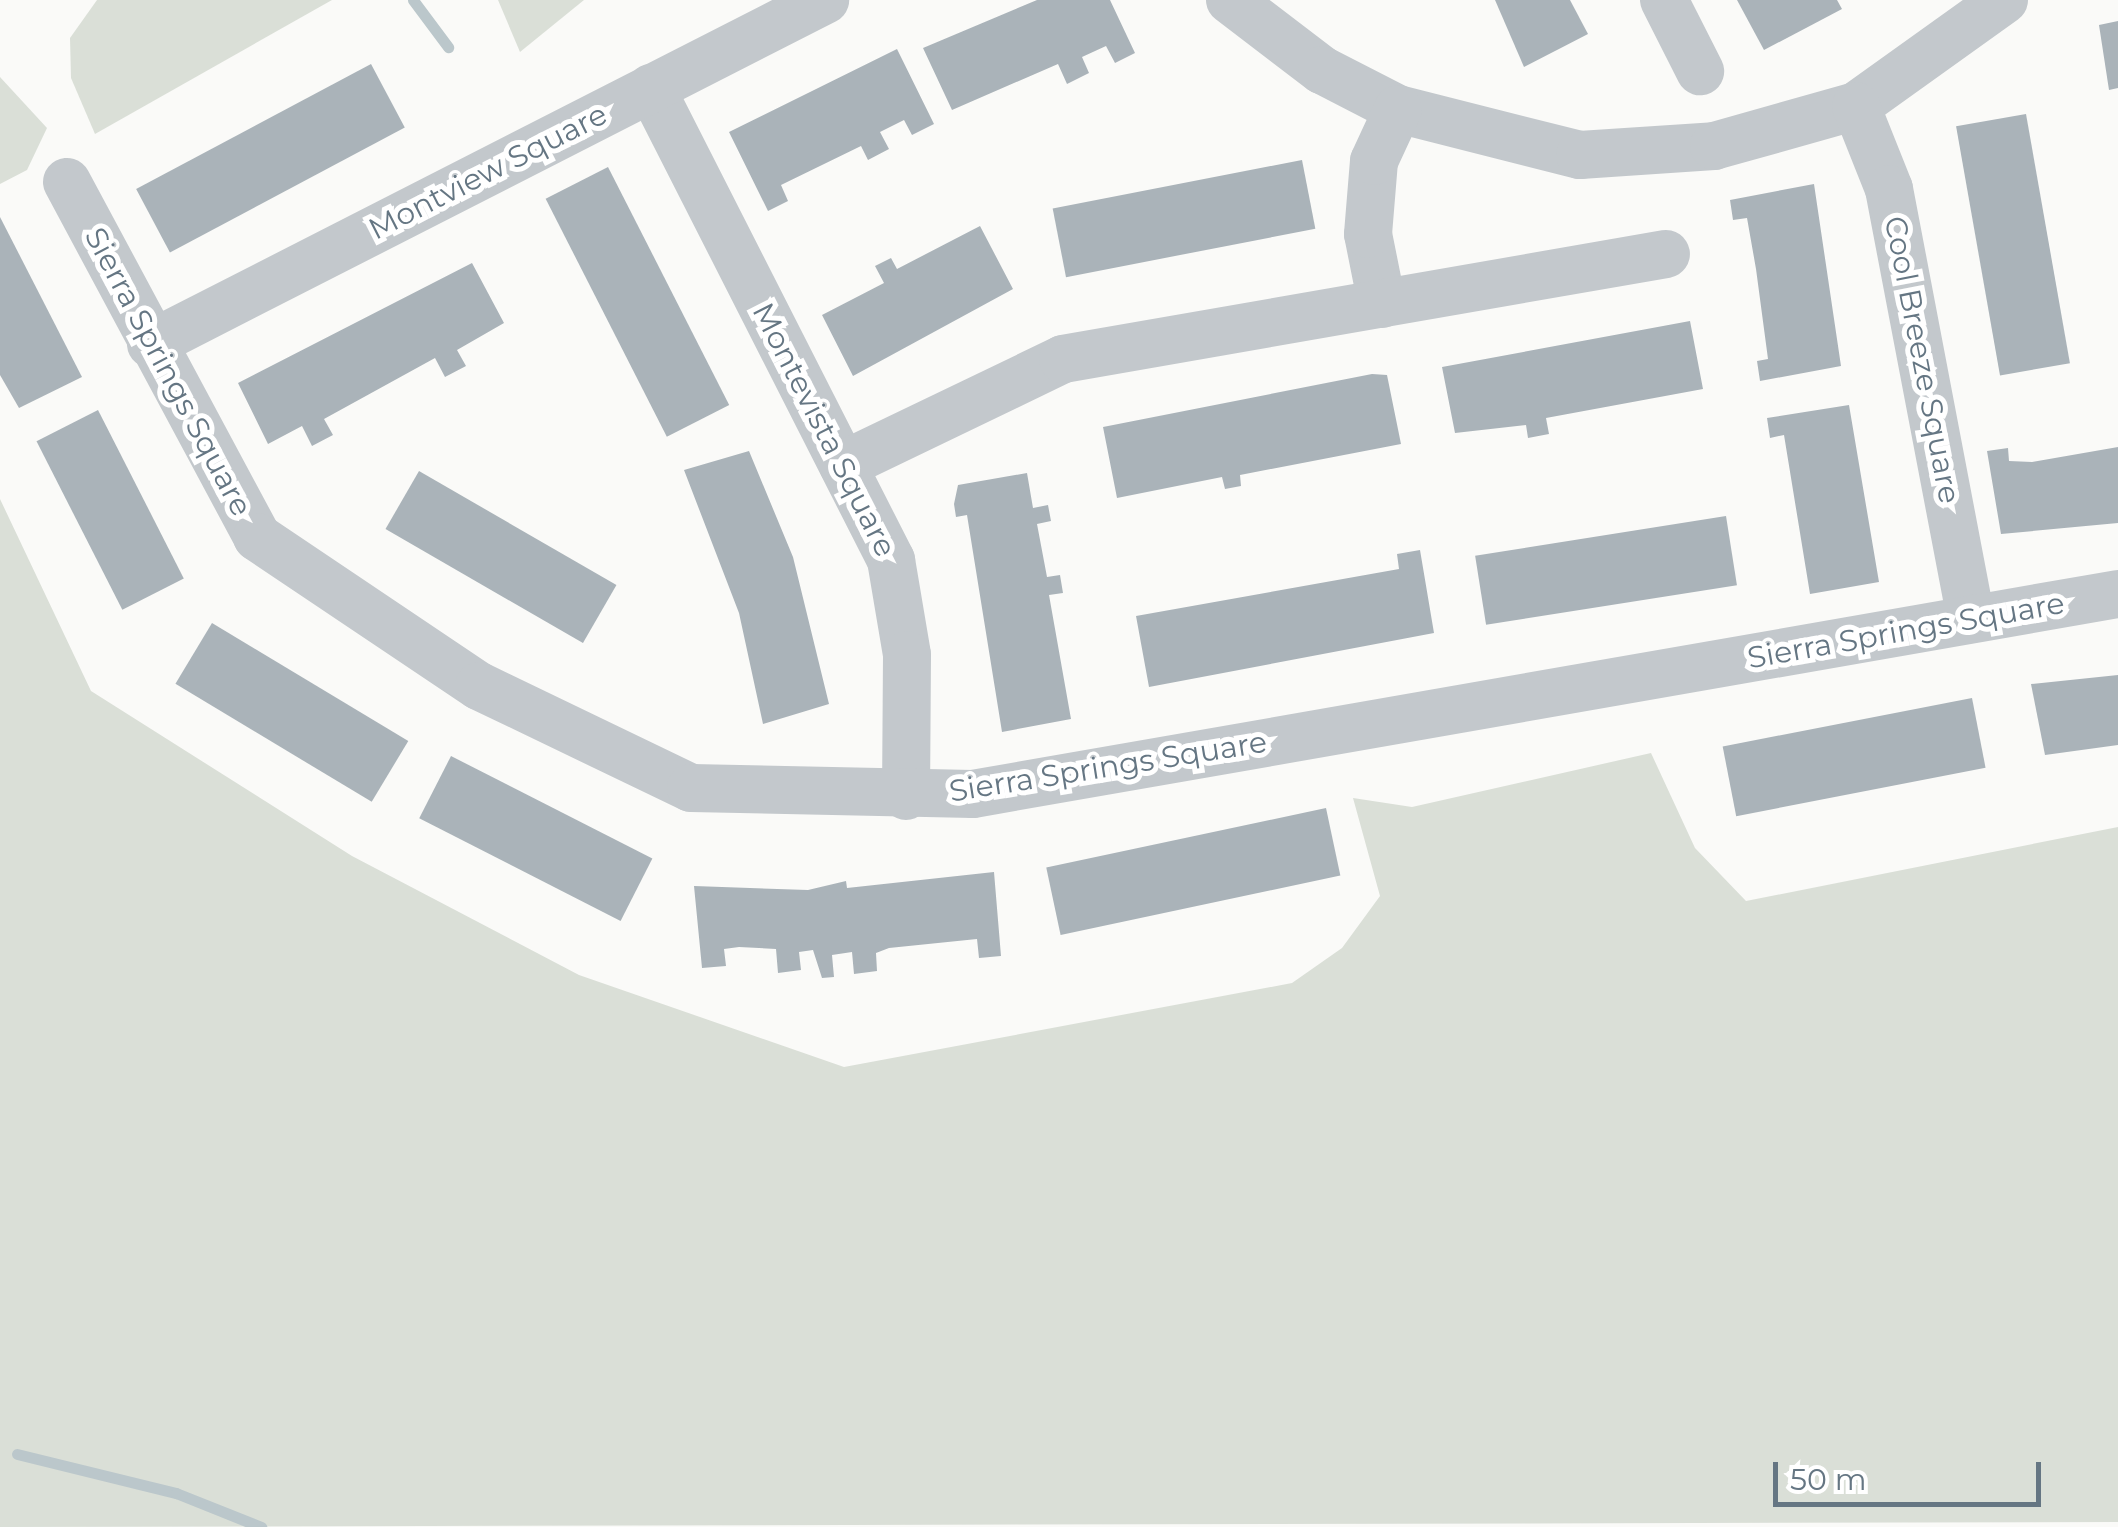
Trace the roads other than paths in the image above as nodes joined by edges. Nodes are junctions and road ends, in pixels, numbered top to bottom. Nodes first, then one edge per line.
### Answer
1 (825, 0) edge
2 (1230, 0) edge
3 (1664, 0) edge
4 (2004, 0) edge
5 (1700, 71) dead end
6 (652, 88) junction
7 (1856, 106) junction
8 (1398, 109) junction
9 (67, 182) dead end
10 (1666, 254) dead end
11 (1382, 304) junction
12 (151, 344) junction
13 (843, 465) junction
14 (2118, 594) edge
15 (1972, 619) junction
16 (906, 796) junction

1 - 6 street, Montview Square
2 - 8 street
3 - 5 street
4 - 7 street
6 - 12 street, Montview Square
6 - 13 street, Montevista Square
7 - 8 street
7 - 15 street, Cool Breeze Square
8 - 11 street
9 - 12 street, Sierra Springs Square
10 - 11 street
11 - 13 street
12 - 16 street, Sierra Springs Square
13 - 16 street, Montevista Square
14 - 15 street, Sierra Springs Square
15 - 16 street, Sierra Springs Square

